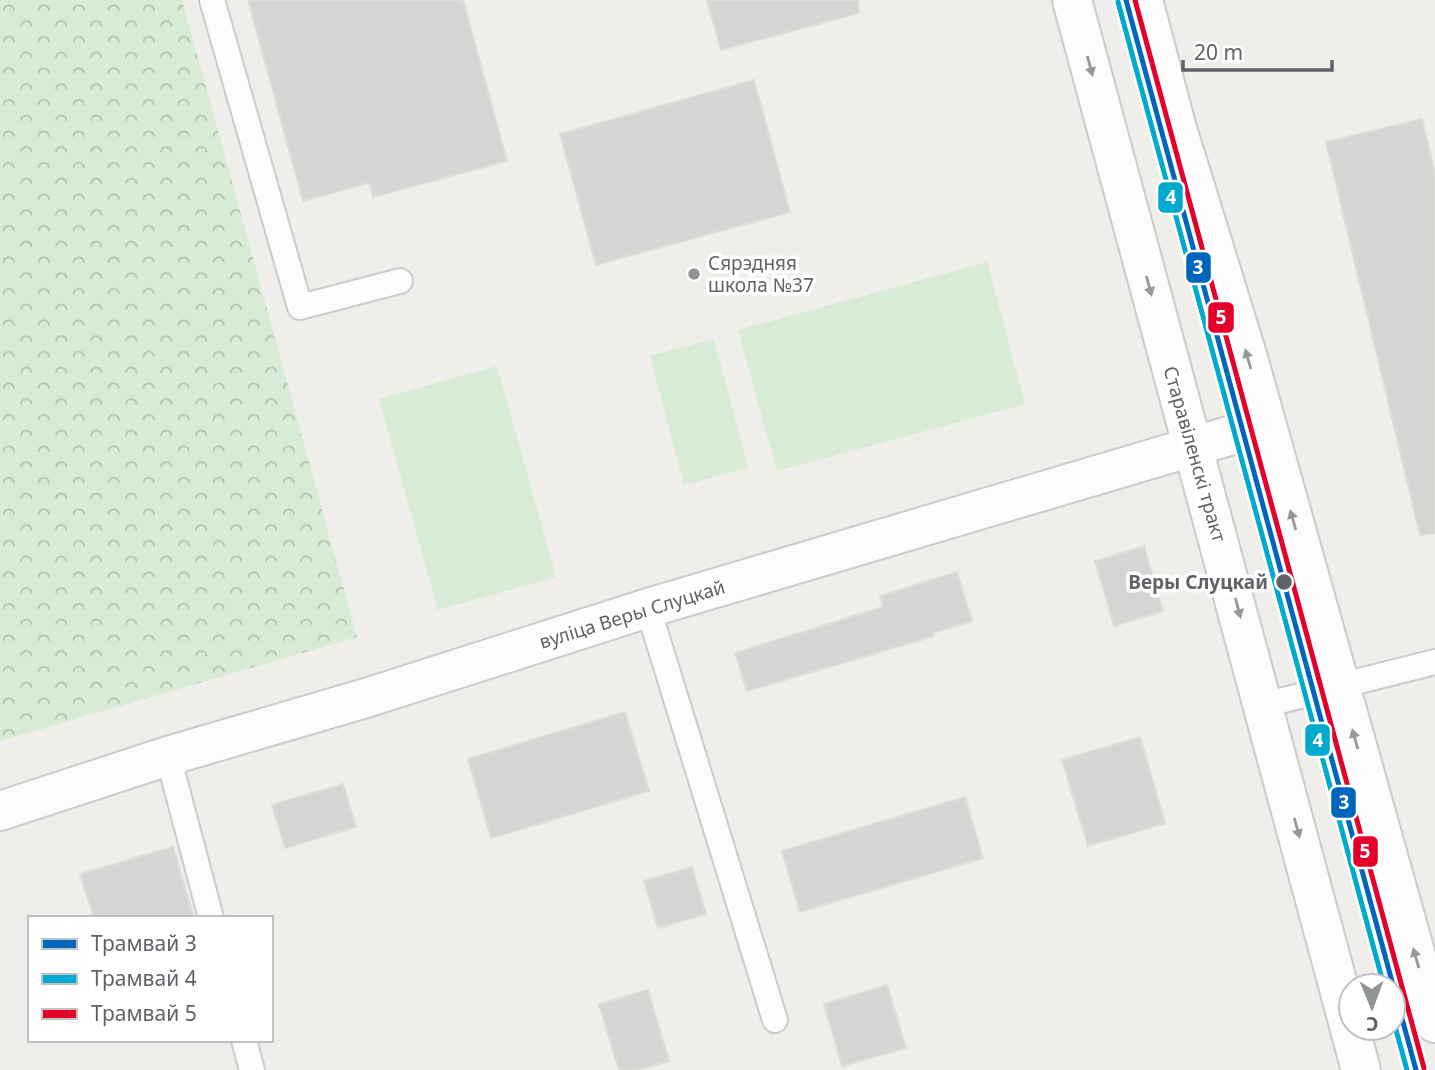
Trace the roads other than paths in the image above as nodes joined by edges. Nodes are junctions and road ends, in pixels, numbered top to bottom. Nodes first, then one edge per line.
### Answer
1 (212, 0) edge
2 (1072, 0) edge
3 (1143, 0) edge
4 (400, 281) dead end
5 (1266, 425) junction
6 (1194, 448) junction
7 (648, 608) junction
8 (1435, 662) edge
9 (1340, 687) junction
10 (1264, 705) junction
11 (168, 756) junction
12 (0, 811) edge
13 (210, 916) edge
14 (775, 1020) dead end
15 (1435, 1023) edge
16 (245, 1042) edge
17 (252, 1070) edge
18 (1362, 1070) edge

1 - 4 lane
2 -> 6 street, Старавіленскі тракт
5 -> 3 street
5 - 6 street, вуліца Веры Слуцкай
9 -> 5 street
6 - 7 street, вуліца Веры Слуцкай
6 -> 10 street, Старавіленскі тракт
7 - 11 street, вуліца Веры Слуцкай
7 - 14 lane
8 - 9 lane
9 - 10 lane
15 -> 9 street
10 -> 18 street, Старавіленскі тракт
11 - 12 street, вуліца Веры Слуцкай
11 - 13 lane
16 - 17 lane

